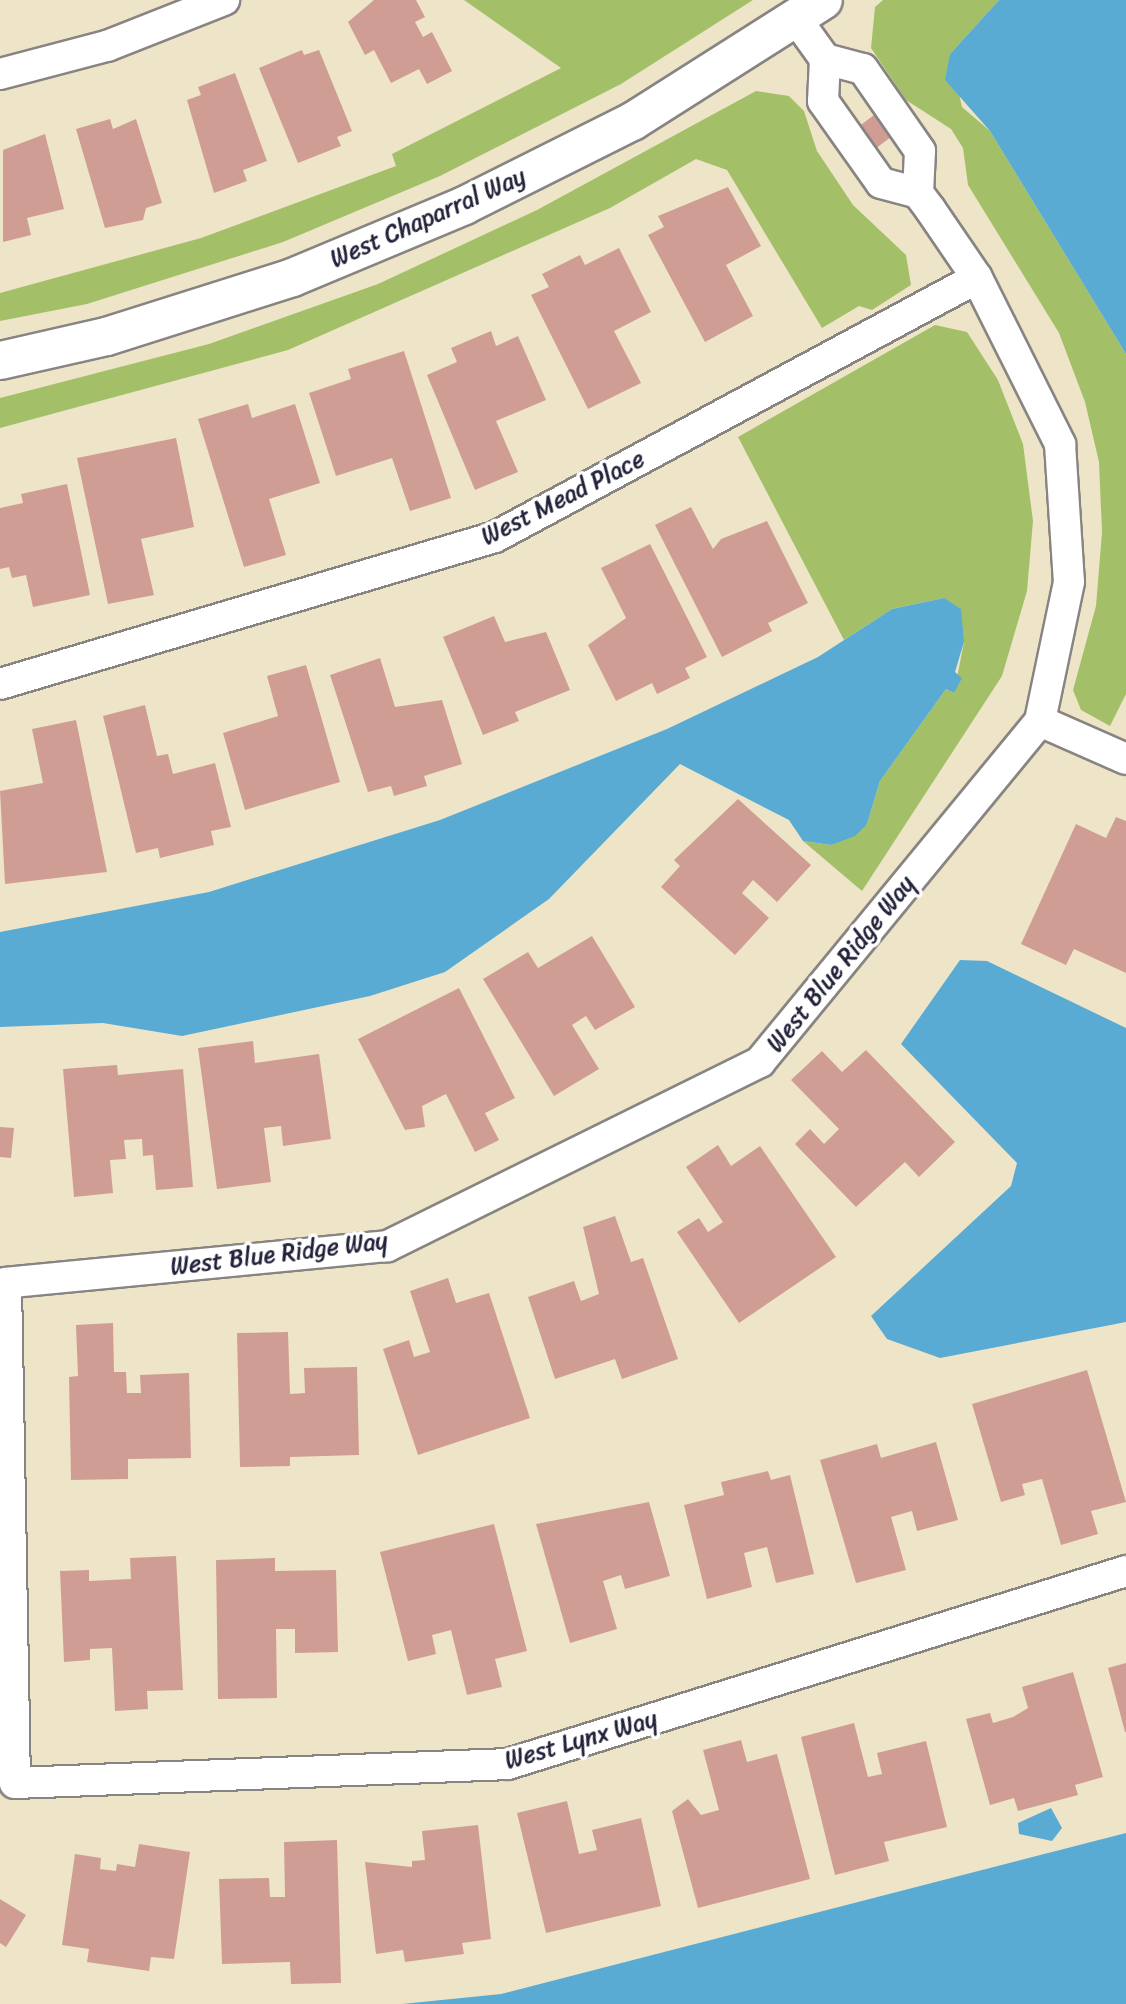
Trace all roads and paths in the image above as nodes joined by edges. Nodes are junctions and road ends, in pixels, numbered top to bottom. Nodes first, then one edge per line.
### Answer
1 (223, 0) edge
2 (810, 10) edge
3 (825, 59) junction
4 (0, 74) edge
5 (918, 193) junction
6 (977, 278) junction
7 (0, 360) edge
8 (0, 684) edge
9 (1040, 721) junction
10 (1126, 759) edge
11 (1126, 1572) edge
12 (15, 1783) joint

1 - 4 street
2 - 3 street
2 - 7 street, West Chaparral Way
3 - 5 street
3 - 5 street
5 - 6 street, West Blue Ridge Way
6 - 8 street, West Mead Place
6 - 9 street, West Blue Ridge Way
9 - 10 street
9 - 12 street, West Blue Ridge Way
11 - 12 street, West Lynx Way

